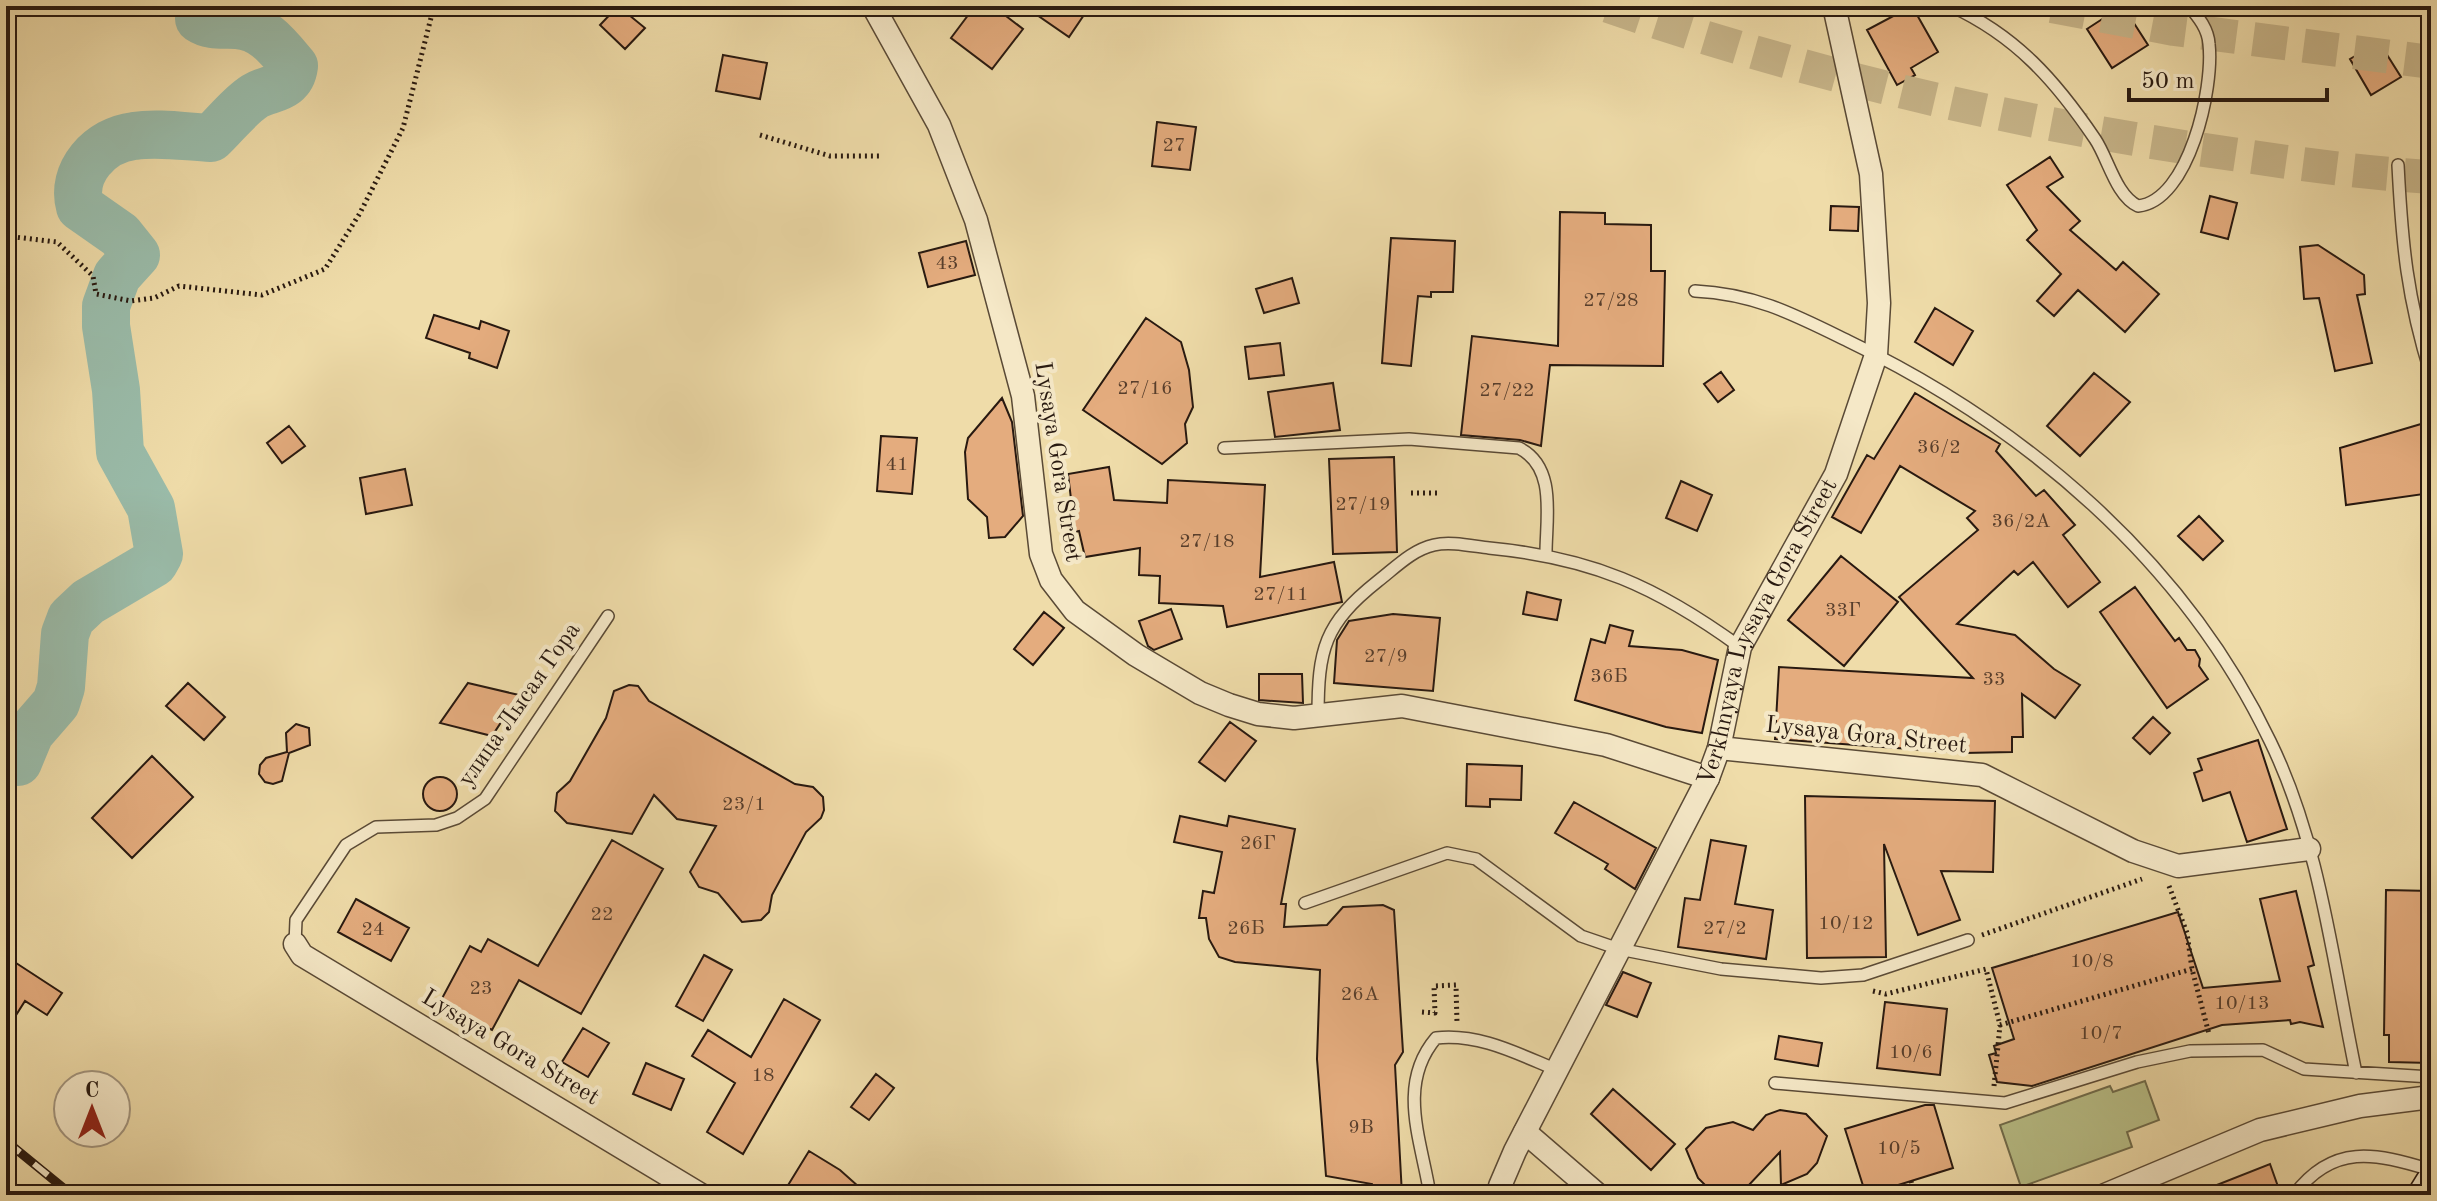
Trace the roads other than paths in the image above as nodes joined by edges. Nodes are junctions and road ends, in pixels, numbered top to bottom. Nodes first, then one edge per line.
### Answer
1 (873, 6) edge
2 (1834, 6) edge
3 (1951, 6) edge
4 (2189, 6) edge
5 (2398, 165) dead end
6 (1695, 291) dead end
7 (1876, 355) junction
8 (2431, 375) edge
9 (1224, 448) dead end
10 (1546, 553) junction
11 (608, 616) dead end
12 (1740, 647) junction
13 (1318, 717) junction
14 (1719, 748) junction
15 (1708, 778) junction
16 (2309, 849) junction
17 (1305, 903) dead end
18 (1968, 940) road end
19 (295, 944) joint
20 (1619, 949) junction
21 (1557, 1070) junction
22 (2356, 1073) junction
23 (2431, 1077) edge
24 (1775, 1083) dead end
25 (2431, 1097) edge
26 (1525, 1132) junction
27 (2431, 1170) edge
28 (2431, 1182) edge
29 (701, 1195) edge
30 (1430, 1195) edge
31 (1501, 1195) edge
32 (1598, 1195) edge
33 (2105, 1195) edge
34 (2294, 1195) edge
35 (2423, 1195) edge

1 - 13 street, Lysaya Gora Street
2 - 7 street, Verkhnyaya Lysaya Gora Street
3 - 4 lane
5 - 8 lane
6 - 7 lane
7 - 12 street, Verkhnyaya Lysaya Gora Street
7 - 16 lane
9 - 10 lane
10 - 12 lane
10 - 13 lane
11 - 19 lane, улица Лысая Гора
12 - 14 street, Verkhnyaya Lysaya Gora Street
13 - 15 street, Lysaya Gora Street
14 - 15 street, Verkhnyaya Lysaya Gora Street
14 - 16 street, Lysaya Gora Street
15 - 20 street, Verkhnyaya Lysaya Gora Street
16 - 22 lane
17 - 20 lane
18 - 20 lane
19 - 29 street, Lysaya Gora Street
20 - 21 street, Verkhnyaya Lysaya Gora Street
21 - 26 street, Verkhnyaya Lysaya Gora Street
21 - 30 lane
22 - 23 lane
22 - 24 lane
25 - 33 street
26 - 31 street
26 - 32 street
27 - 34 lane
28 - 35 street

